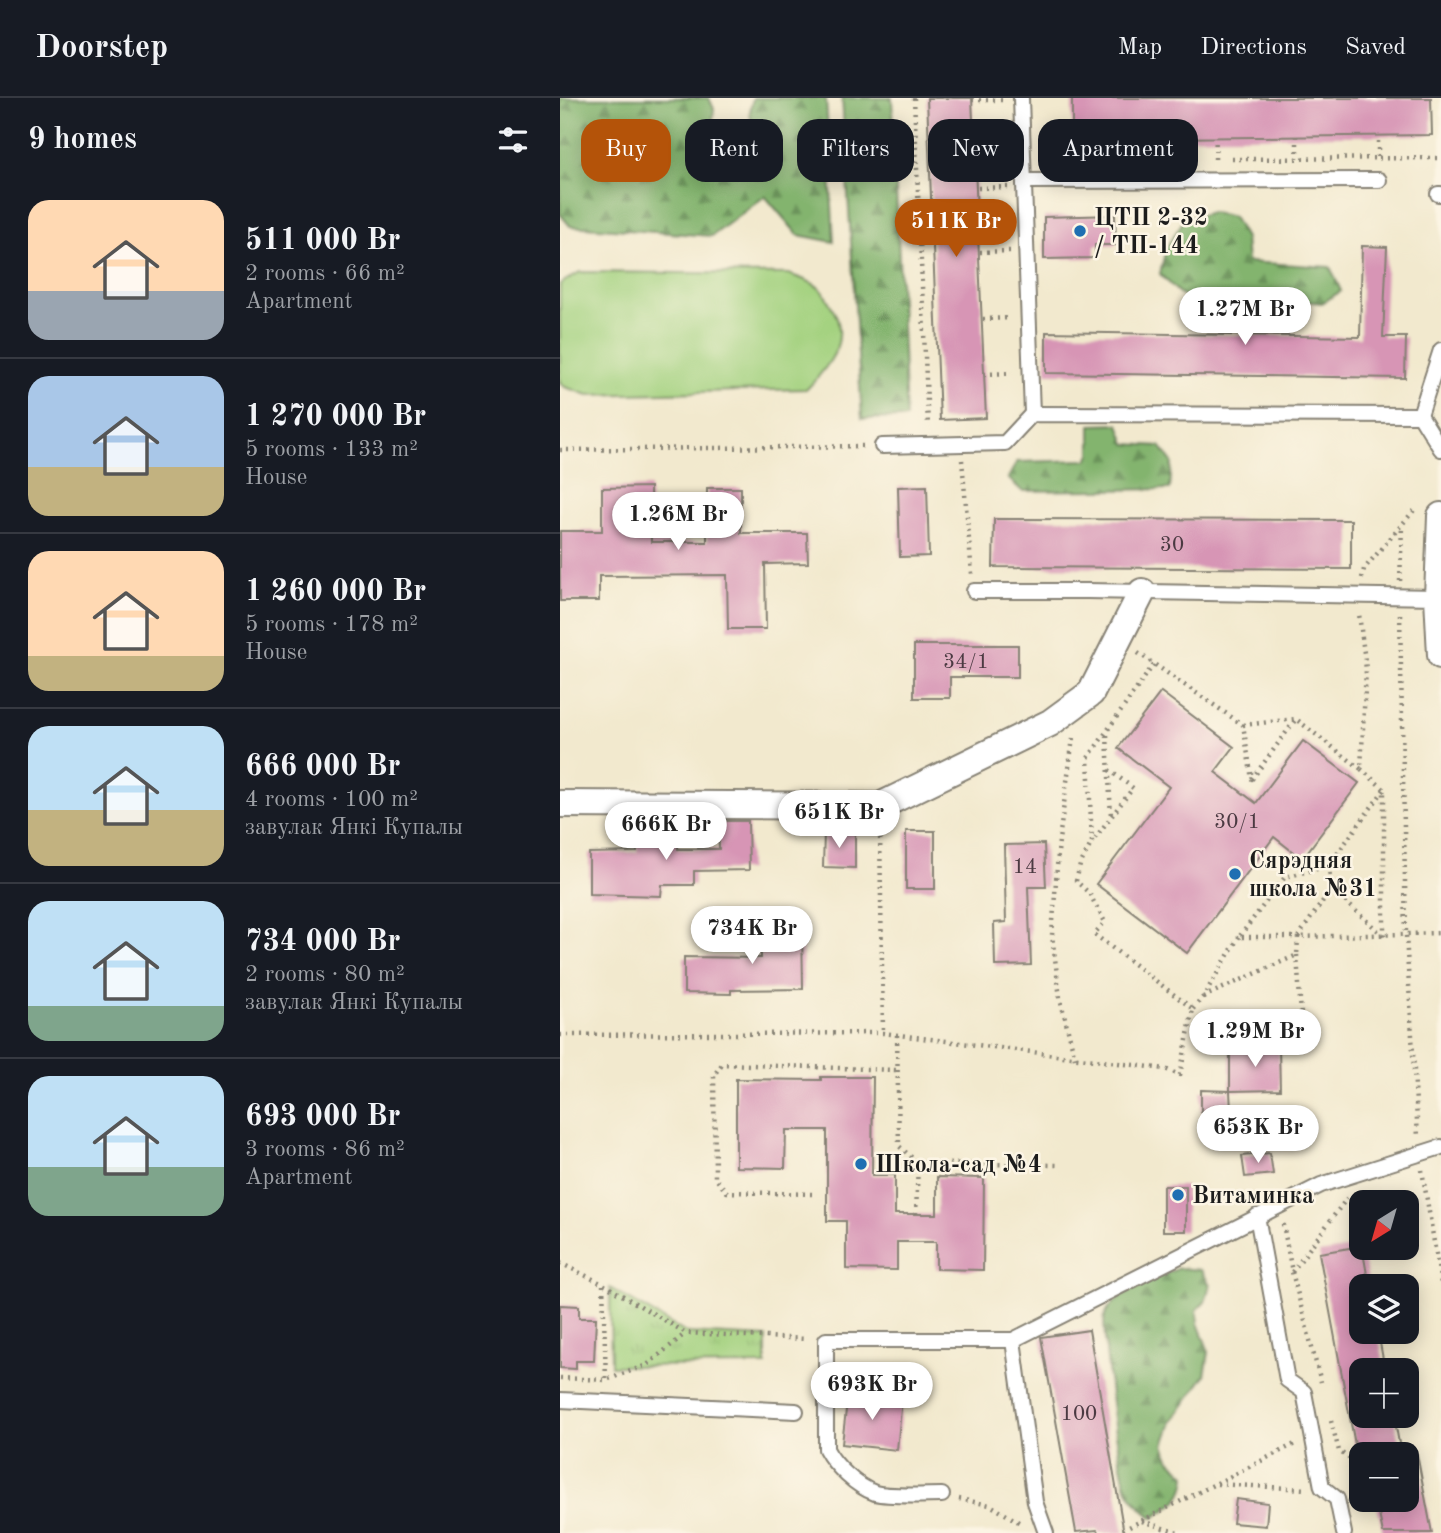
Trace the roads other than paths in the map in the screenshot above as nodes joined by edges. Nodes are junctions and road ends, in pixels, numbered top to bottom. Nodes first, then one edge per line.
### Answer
1 (1021, 98) edge
2 (1379, 180) dead end
3 (1018, 184) junction
4 (1441, 350) edge
5 (1032, 414) junction
6 (1420, 415) junction
7 (881, 446) road end
8 (1441, 449) edge
9 (1441, 516) edge
10 (974, 592) road end
11 (1142, 592) junction
12 (1438, 597) junction
13 (1441, 655) edge
14 (560, 804) edge
15 (1441, 1147) edge
16 (1257, 1216) junction
17 (1013, 1340) junction
18 (560, 1400) edge
19 (796, 1411) dead end
20 (942, 1495) road end
21 (1046, 1533) edge
22 (1344, 1533) edge

1 - 3 lane
2 - 3 lane
3 - 5 lane
4 - 6 lane
5 - 6 lane
5 - 7 lane
6 - 8 lane
9 - 12 street
10 - 11 lane
11 - 12 lane
11 - 14 street
12 - 13 street
15 - 16 lane
16 - 17 lane
16 - 22 lane
17 - 20 lane
17 - 21 lane
18 - 19 lane

